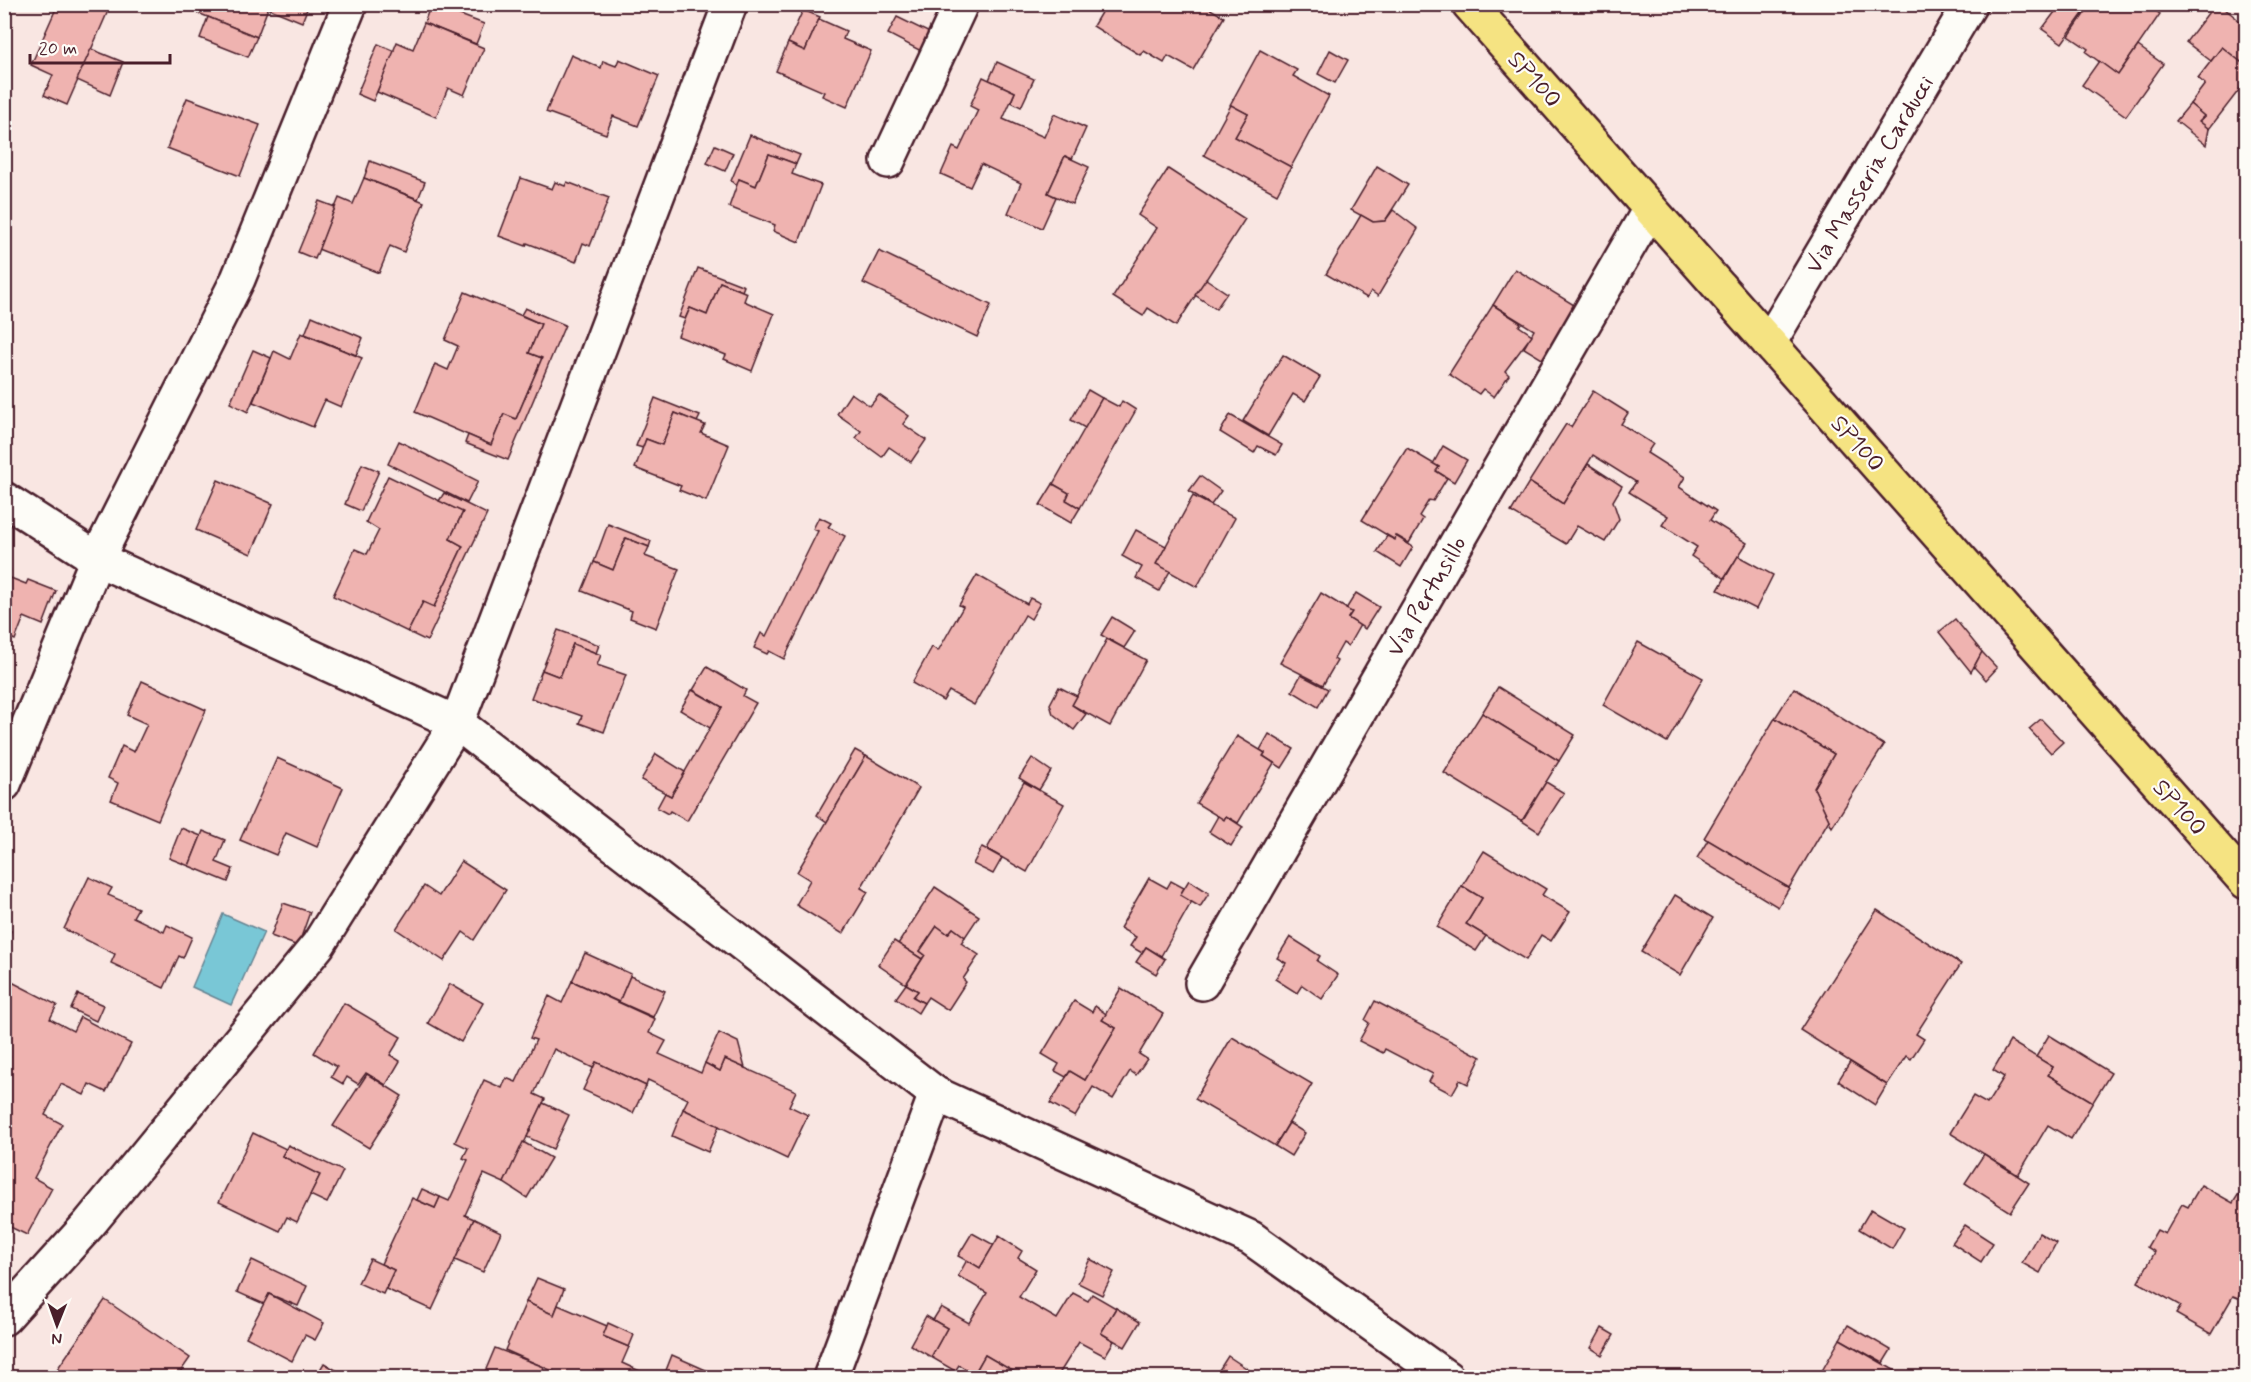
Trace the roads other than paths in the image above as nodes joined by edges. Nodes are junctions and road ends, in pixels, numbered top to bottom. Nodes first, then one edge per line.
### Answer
1 (350, 4) edge
2 (730, 4) edge
3 (961, 4) edge
4 (1469, 4) edge
5 (1970, 4) edge
6 (888, 161) dead end
7 (1650, 209) junction
8 (1769, 343) junction
9 (4, 499) edge
10 (97, 559) junction
11 (457, 723) junction
12 (4, 784) edge
13 (2246, 881) edge
14 (1202, 983) dead end
15 (936, 1094) junction
16 (4, 1318) edge
17 (830, 1377) edge
18 (1447, 1377) edge

1 - 10 street
2 - 11 street
3 - 6 street
4 - 7 main road, SP100 / SP100
5 - 8 street, Via Masseria Carducci
7 - 8 main road, SP100 / SP100
7 - 14 street, Via Pertusillo
8 - 13 main road, SP100 / SP100
9 - 10 street
10 - 11 street
10 - 12 street
11 - 15 street
11 - 16 street
15 - 17 street
15 - 18 street

